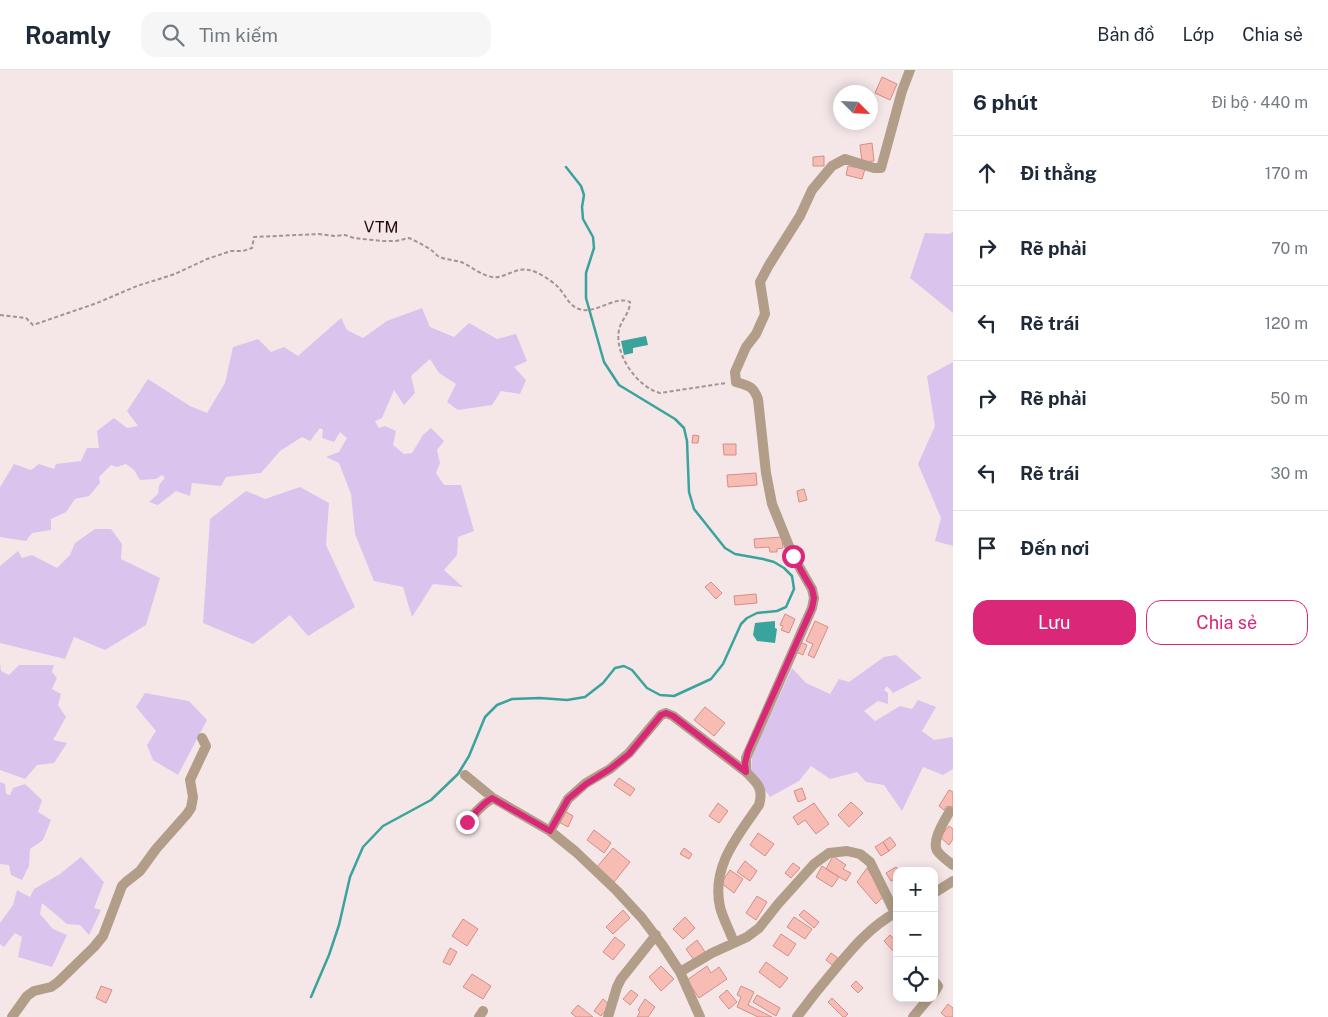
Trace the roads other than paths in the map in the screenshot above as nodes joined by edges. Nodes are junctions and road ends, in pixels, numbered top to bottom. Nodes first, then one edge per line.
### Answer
1 (910, 70) edge
2 (202, 738) dead end
3 (746, 772) junction
4 (465, 775) dead end
5 (492, 798) junction
6 (950, 811) dead end
7 (467, 822) dead end
8 (550, 831) junction
9 (953, 865) edge
10 (953, 881) edge
11 (938, 890) edge
12 (893, 914) edge
13 (656, 936) junction
14 (734, 943) junction
15 (680, 972) junction
16 (927, 1002) edge
17 (12, 1017) edge
18 (608, 1017) edge
19 (700, 1017) edge
20 (797, 1017) edge
21 (914, 1017) edge

1 - 3 street
2 - 17 street
3 - 8 street
3 - 14 street
4 - 5 street
5 - 7 street
5 - 8 street
6 - 9 street
8 - 13 street
10 - 11 street
12 - 14 street
12 - 20 street
13 - 15 street
13 - 18 street
14 - 15 street
15 - 19 street
16 - 21 street

